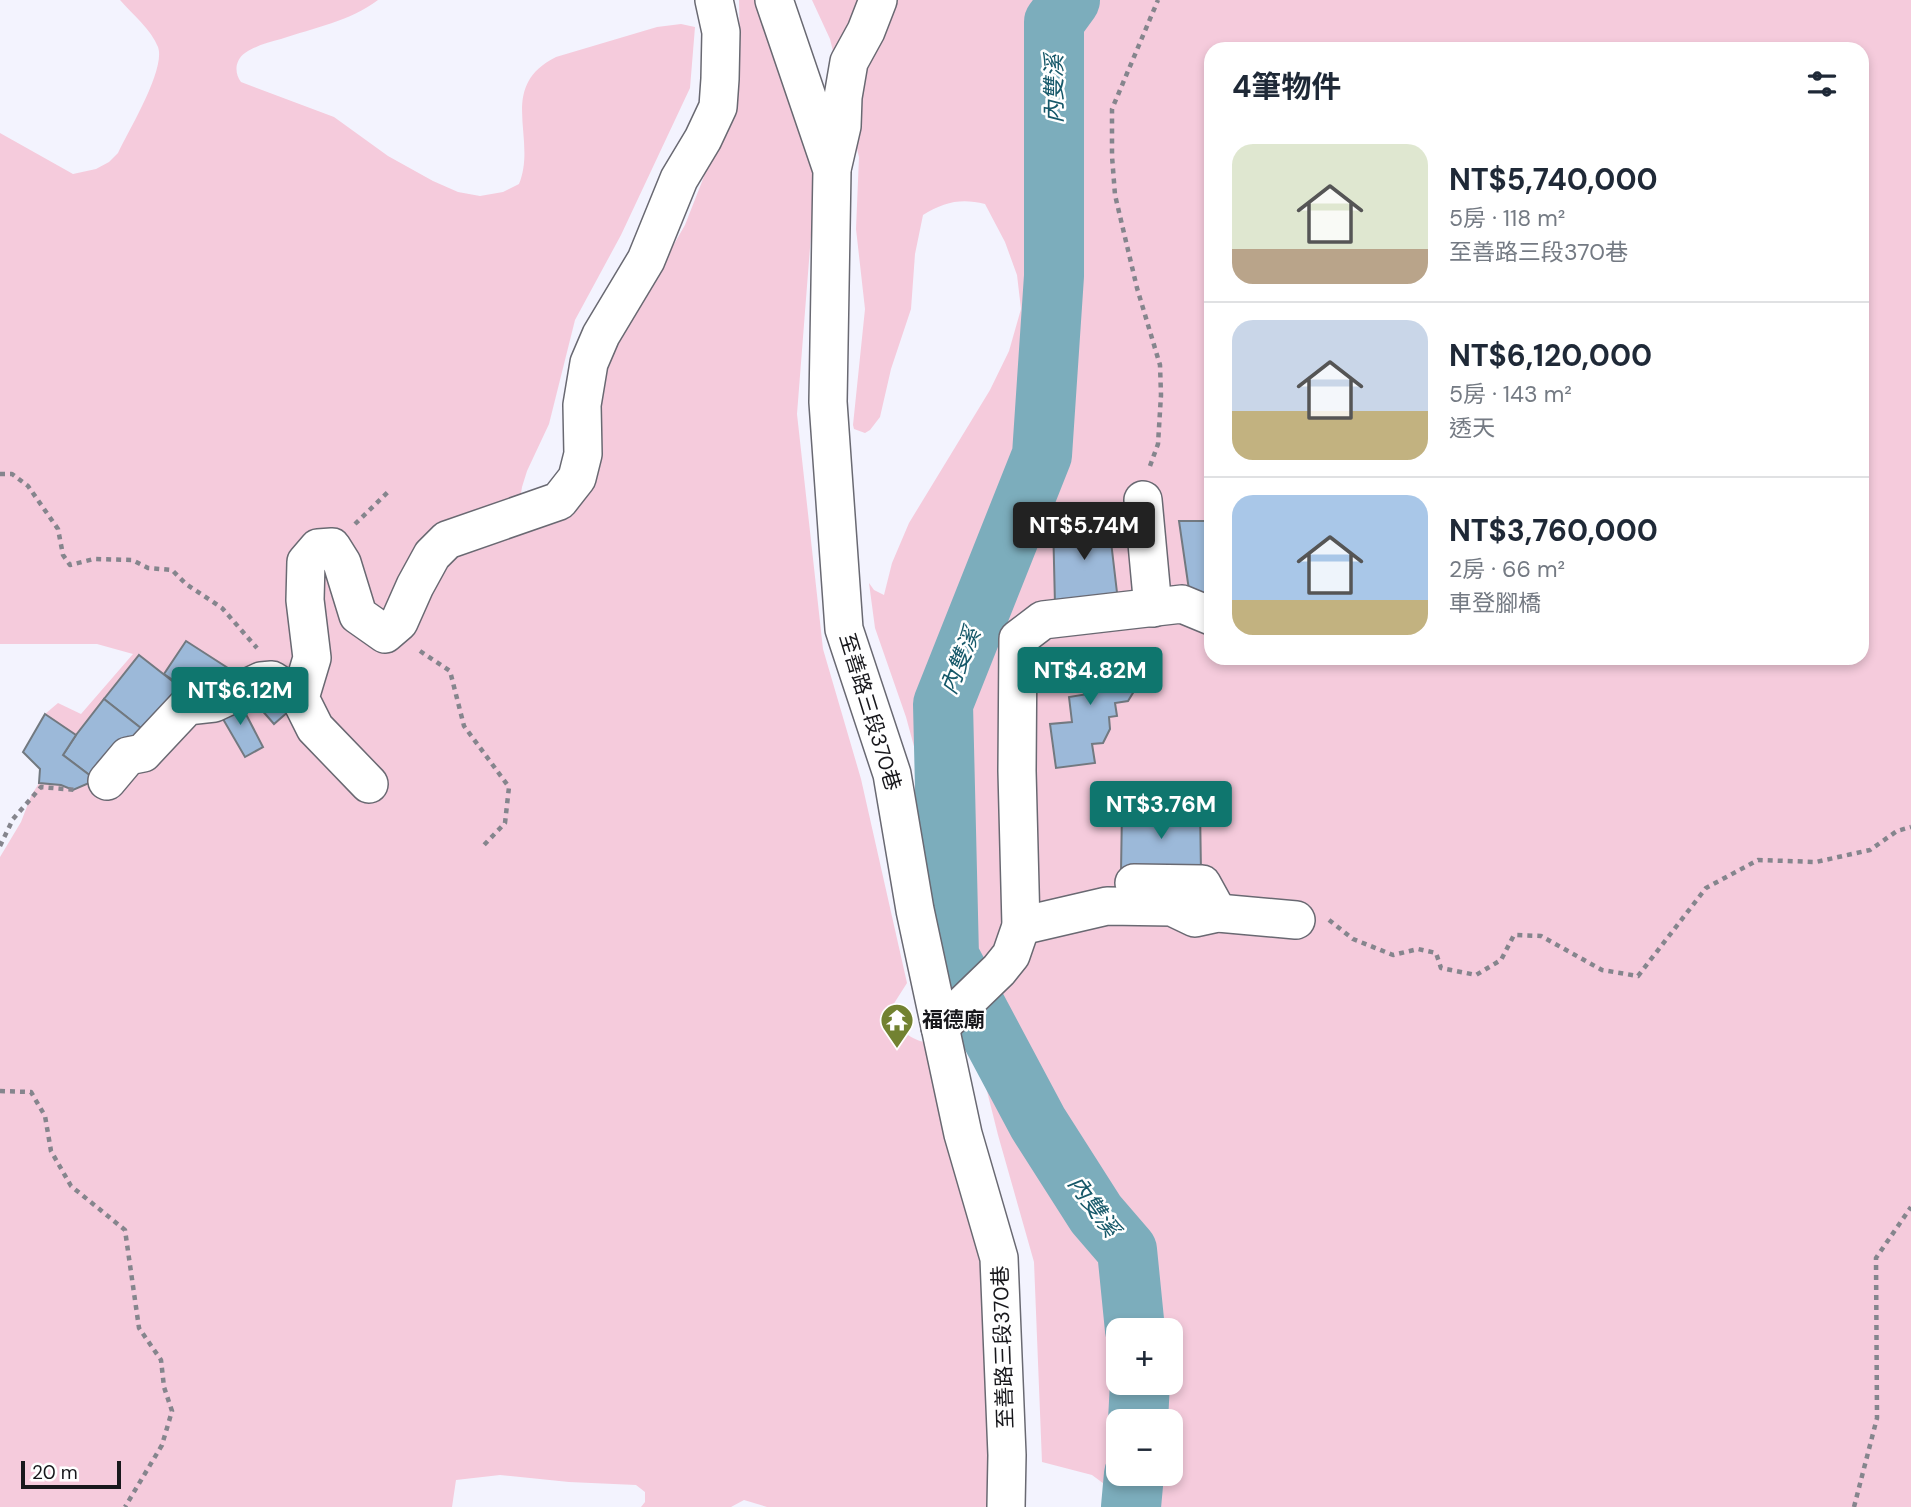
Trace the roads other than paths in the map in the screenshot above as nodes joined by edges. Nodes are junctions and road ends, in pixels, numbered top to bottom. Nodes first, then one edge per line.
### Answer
1 (715, 0) edge
2 (774, 0) edge
3 (878, 0) edge
4 (832, 170) junction
5 (1143, 500) road end
6 (1153, 608) junction
7 (1204, 613) edge
8 (286, 689) junction
9 (369, 784) dead end
10 (94, 786) road end
11 (1125, 883) dead end
12 (1218, 913) junction
13 (1296, 920) road end
14 (1021, 926) junction
15 (940, 1027) junction
16 (1006, 1507) edge

1 - 8 street
2 - 4 street, 至善路三段370巷
3 - 4 street
4 - 15 street, 至善路三段370巷
5 - 6 street
6 - 7 street
6 - 14 street
8 - 9 street
8 - 10 street
11 - 12 street
12 - 13 street
12 - 14 street
14 - 15 street
15 - 16 street, 至善路三段370巷

